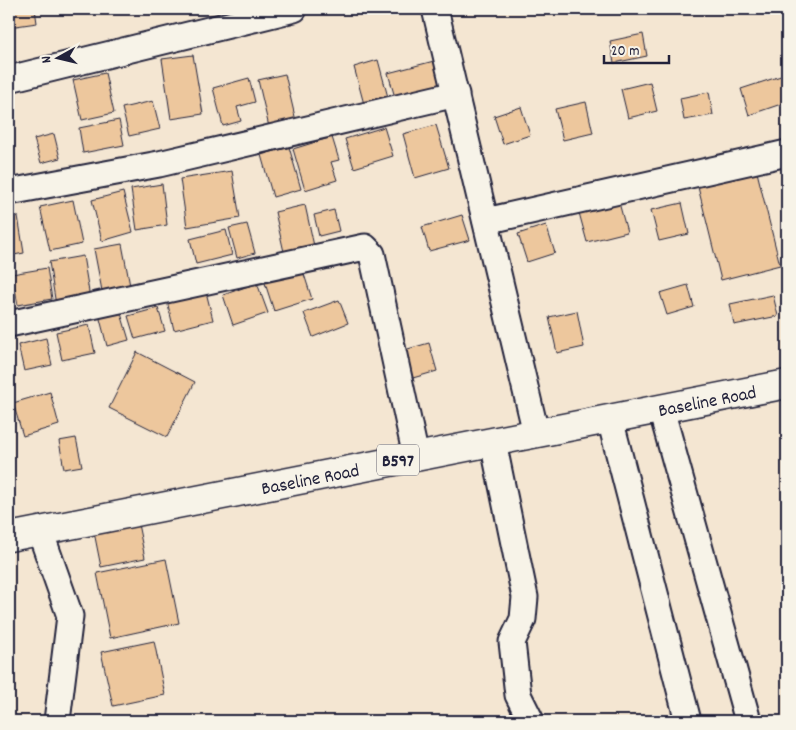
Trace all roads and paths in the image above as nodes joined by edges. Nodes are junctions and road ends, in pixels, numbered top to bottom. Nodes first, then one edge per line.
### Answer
1 (294, 9) edge
2 (435, 9) edge
3 (9, 79) edge
4 (456, 94) junction
5 (787, 153) edge
6 (9, 192) edge
7 (486, 221) junction
8 (9, 324) edge
9 (787, 384) edge
10 (661, 409) junction
11 (610, 419) junction
12 (536, 432) junction
13 (492, 442) junction
14 (416, 457) junction
15 (40, 531) junction
16 (9, 537) edge
17 (57, 721) edge
18 (530, 721) edge
19 (688, 721) edge
20 (748, 721) edge

1 - 3 street
2 - 4 street
4 - 6 street
4 - 7 street
5 - 7 street
7 - 12 street
8 - 14 street
9 - 10 main road, Baseline Road / B597
10 - 11 main road, Baseline Road / B597
10 - 20 street
11 - 12 main road, Baseline Road / B597
11 - 19 street
12 - 13 main road, Baseline Road / B597
13 - 14 main road, Baseline Road / B597
13 - 18 street
14 - 15 main road, Baseline Road / B597
15 - 16 main road, Baseline Road / B597
15 - 17 street

